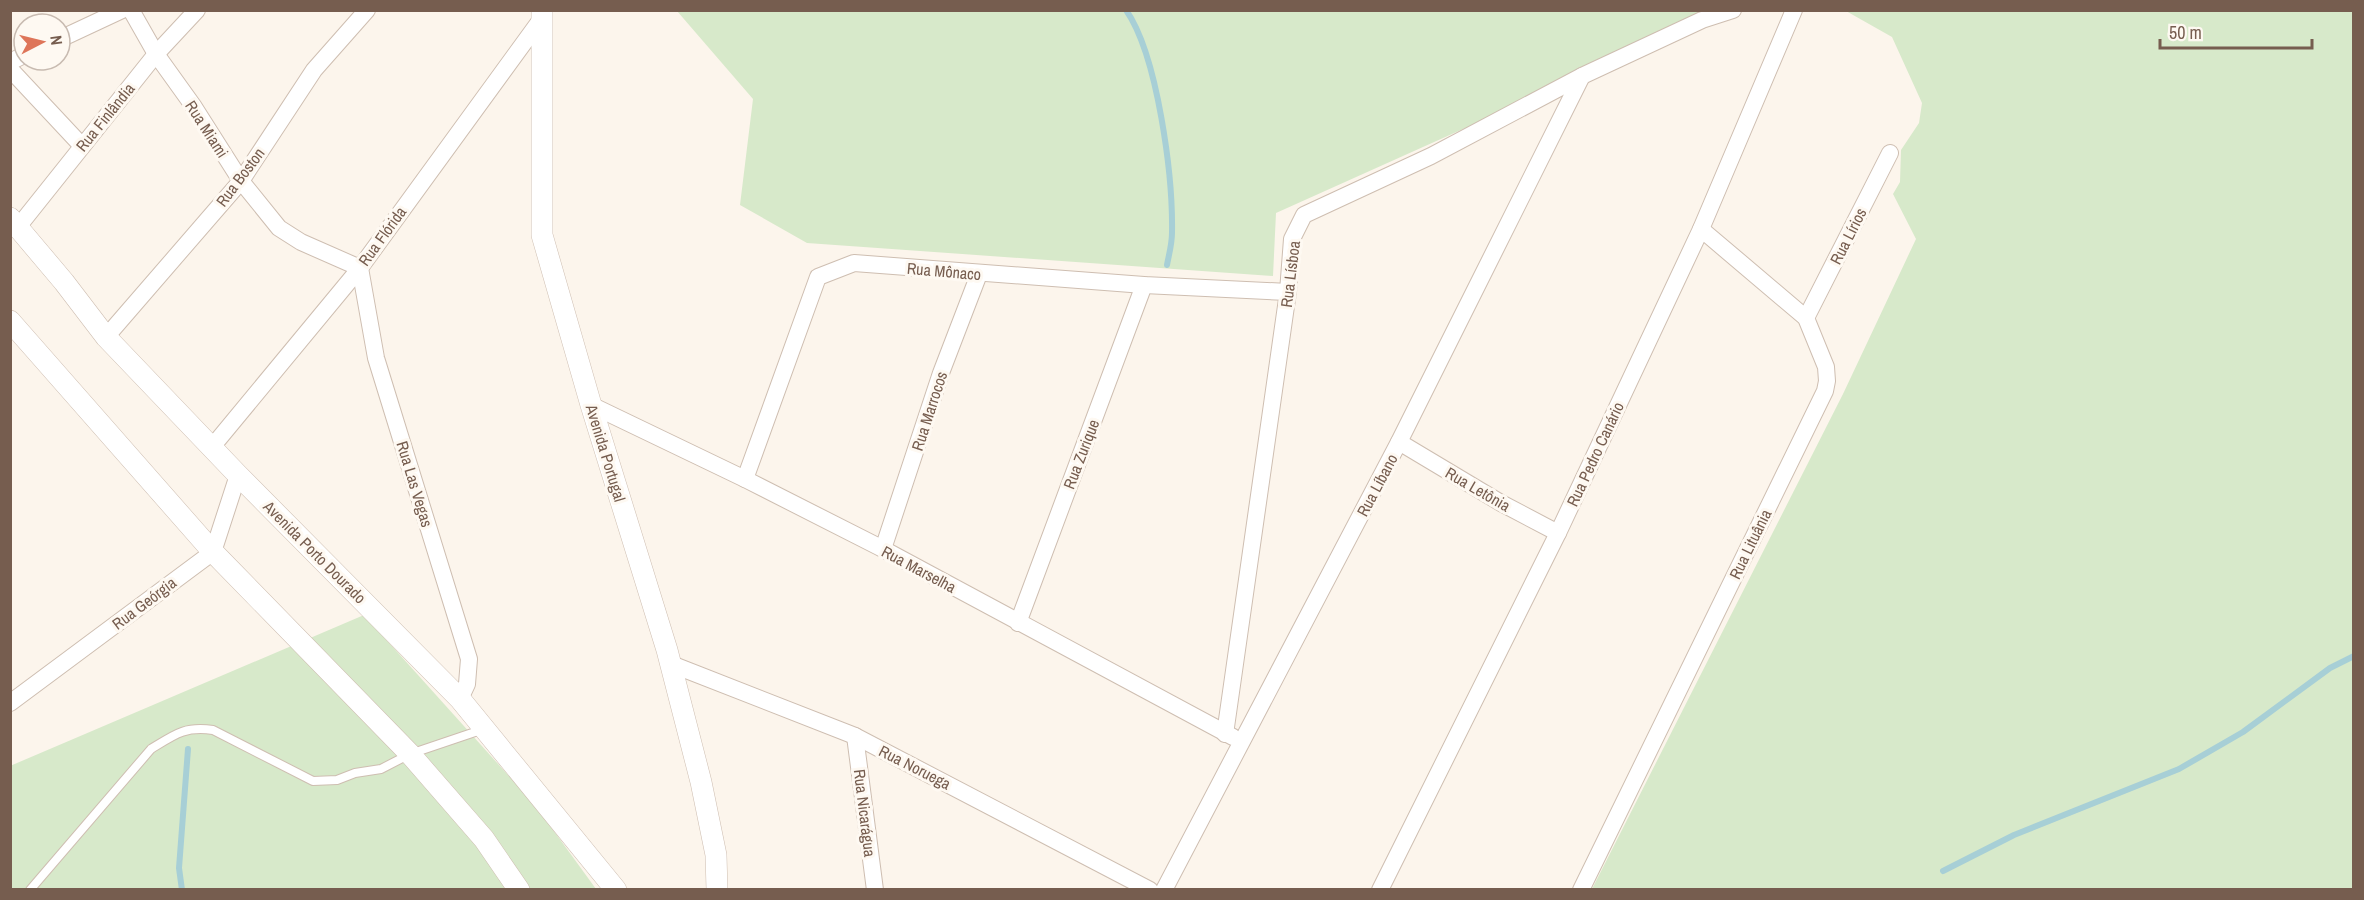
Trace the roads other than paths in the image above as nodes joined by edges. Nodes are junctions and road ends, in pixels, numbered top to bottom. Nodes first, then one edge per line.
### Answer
1 (122, 10) edge
2 (131, 10) edge
3 (197, 10) edge
4 (367, 10) edge
5 (1733, 10) edge
6 (1794, 10) edge
7 (542, 14) edge
8 (72, 33) edge
9 (156, 54) junction
10 (10, 69) edge
11 (1582, 76) junction
12 (82, 146) junction
13 (1890, 153) dead end
14 (241, 181) junction
15 (14, 223) edge
16 (1701, 229) junction
17 (360, 268) junction
18 (979, 273) junction
19 (1144, 285) junction
20 (1288, 292) junction
21 (1806, 318) junction
22 (10, 321) edge
23 (106, 337) junction
24 (591, 405) junction
25 (1399, 442) junction
26 (212, 447) junction
27 (238, 475) junction
28 (745, 479) junction
29 (1558, 533) junction
30 (883, 549) junction
31 (213, 552) junction
32 (1018, 623) junction
33 (671, 664) junction
34 (460, 699) junction
35 (10, 703) edge
36 (485, 729) junction
37 (1225, 734) junction
38 (855, 736) junction
39 (1243, 740) junction
40 (410, 754) junction
41 (30, 890) edge
42 (519, 890) edge
43 (616, 890) edge
44 (717, 890) edge
45 (875, 890) edge
46 (1150, 890) edge
47 (1164, 890) edge
48 (1380, 890) edge
49 (1581, 890) edge

1 - 8 street
2 - 9 street, Rua Miami
3 - 9 street, Rua Finlândia
4 - 14 street, Rua Boston
5 - 11 street, Rua Lísboa
6 - 16 street, Rua Pedro Canário
7 - 17 street, Rua Flórida
7 - 24 street, Avenida Portugal
9 - 12 street, Rua Finlândia
9 - 14 street, Rua Miami
10 - 12 street
11 - 20 street, Rua Lísboa
11 - 25 street, Rua Líbano
12 - 15 street, Rua Finlândia
13 - 21 street, Rua Lírios
14 - 17 street, Rua Miami
14 - 23 street, Rua Boston
15 - 23 street, Avenida Porto Dourado
16 - 21 street, Rua Lituânia
16 - 29 street, Rua Pedro Canário
17 - 26 street, Rua Flórida
17 - 34 street, Rua Las Vegas
18 - 19 street, Rua Mônaco
18 - 28 street, Rua Mônaco
18 - 30 street, Rua Marrocos
19 - 20 street, Rua Mônaco
19 - 32 street, Rua Zurique
20 - 37 street, Rua Lísboa
21 - 49 street, Rua Lituânia
22 - 31 street
23 - 26 street, Avenida Porto Dourado
24 - 28 street, Rua Marselha
24 - 33 street, Avenida Portugal
25 - 29 street, Rua Letônia
25 - 39 street, Rua Líbano
26 - 27 street, Avenida Porto Dourado
27 - 31 street
27 - 34 street, Avenida Porto Dourado
28 - 30 street, Rua Marselha
29 - 48 street, Rua Pedro Canário
30 - 32 street, Rua Marselha
31 - 35 street, Rua Geórgia
31 - 40 street
32 - 37 street, Rua Marselha
33 - 38 street, Rua Noruega
33 - 44 street, Avenida Portugal
34 - 36 street, Avenida Porto Dourado
36 - 40 lane
36 - 43 street, Avenida Porto Dourado
37 - 39 street, Rua Marselha
38 - 45 street, Rua Nicarágua
38 - 46 street, Rua Noruega
39 - 47 street, Rua Líbano
40 - 41 lane
40 - 42 street

